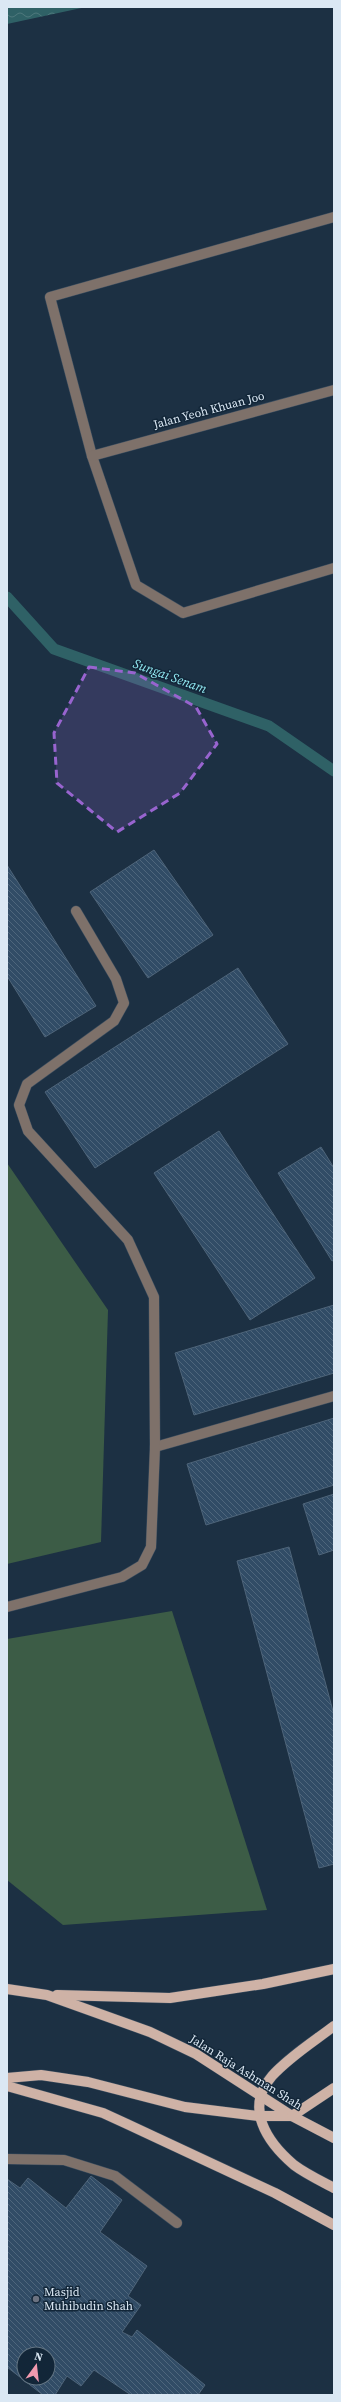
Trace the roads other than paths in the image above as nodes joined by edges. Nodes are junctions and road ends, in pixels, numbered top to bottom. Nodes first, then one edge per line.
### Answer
1 (334, 217) edge
2 (334, 390) edge
3 (92, 456) junction
4 (334, 568) edge
5 (76, 911) dead end
6 (334, 1396) edge
7 (155, 1447) junction
8 (7, 1607) edge
9 (334, 1968) edge
10 (7, 1989) edge
11 (47, 1995) junction
12 (334, 2026) edge
13 (7, 2078) edge
14 (7, 2086) edge
15 (334, 2088) edge
16 (260, 2095) junction
17 (258, 2116) junction
18 (292, 2116) junction
19 (334, 2138) edge
20 (7, 2159) edge
21 (334, 2188) edge
22 (177, 2223) dead end
23 (334, 2225) edge

1 - 3 street
2 - 3 street, Jalan Yeoh Khuan Joo
3 - 4 street
5 - 7 street
6 - 7 street
7 - 8 street
9 - 11 main road
10 - 11 main road, Jalan Raja Ashman Shah
11 - 16 main road, Jalan Raja Ashman Shah
12 - 16 main road
13 - 17 main road
14 - 23 main road
15 - 18 main road
16 - 17 main road
16 - 18 main road, Jalan Raja Ashman Shah
17 - 18 main road
17 - 21 main road
18 - 19 main road, Jalan Raja Ashman Shah
20 - 22 street

